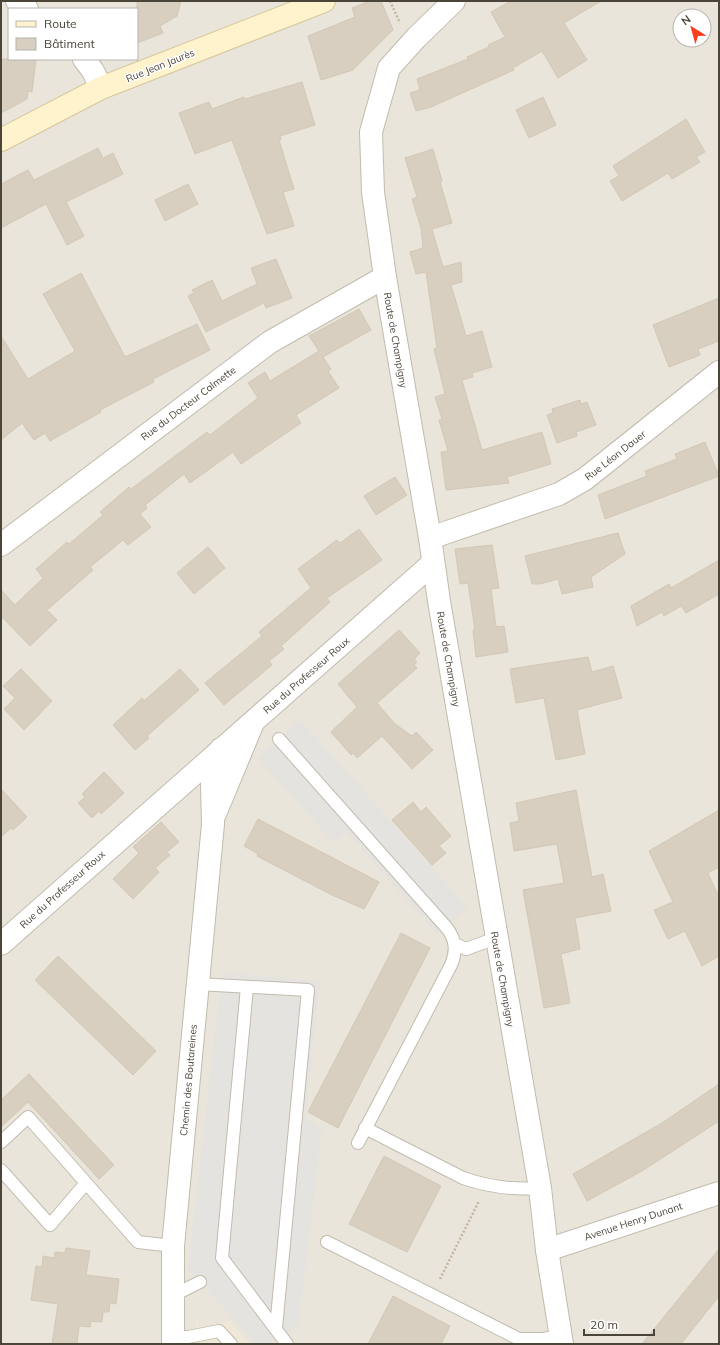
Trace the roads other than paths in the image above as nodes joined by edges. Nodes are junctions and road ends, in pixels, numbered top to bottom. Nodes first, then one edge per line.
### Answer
1 (17, 1) edge
2 (324, 1) edge
3 (454, 1) edge
4 (26, 8) edge
5 (85, 60) edge
6 (101, 88) junction
7 (1, 140) edge
8 (386, 278) junction
9 (719, 372) edge
10 (430, 538) junction
11 (1, 545) edge
12 (433, 563) junction
13 (253, 722) junction
14 (279, 739) dead end
15 (221, 749) junction
16 (221, 783) junction
17 (177, 788) junction
18 (496, 938) junction
19 (1, 944) edge
20 (455, 944) junction
21 (197, 984) junction
22 (248, 987) junction
23 (365, 1128) junction
24 (1, 1142) edge
25 (358, 1144) dead end
26 (1, 1170) edge
27 (86, 1183) junction
28 (540, 1188) junction
29 (719, 1193) edge
30 (327, 1242) dead end
31 (173, 1246) junction
32 (547, 1250) junction
33 (200, 1282) dead end
34 (172, 1296) junction
35 (276, 1328) junction
36 (561, 1340) edge
37 (173, 1341) edge
38 (231, 1344) edge
39 (288, 1344) edge

1 - 4 street
2 - 6 main road, Rue Jean Jaurès
3 - 8 street, Route de Champigny
5 - 6 street
6 - 7 main road, Rue Jean Jaurès
8 - 10 street, Route de Champigny
8 - 11 street, Rue du Docteur Calmette
9 - 10 street, Rue Léon Dauer
10 - 12 street, Route de Champigny
12 - 13 street, Rue du Professeur Roux
12 - 18 street, Route de Champigny
13 - 15 street, Rue du Professeur Roux
13 - 16 street, Chemin des Boutareines
14 - 20 lane
15 - 16 street, Chemin des Boutareines
15 - 17 street, Rue du Professeur Roux
16 - 17 street
16 - 21 street, Chemin des Boutareines
17 - 19 street, Rue du Professeur Roux
18 - 20 lane
18 - 28 street, Route de Champigny
20 - 23 lane
21 - 22 lane
21 - 31 street, Chemin des Boutareines
22 - 35 lane
22 - 35 lane
23 - 25 lane
23 - 28 lane
24 - 27 lane
26 - 27 lane
27 - 31 lane
28 - 32 street, Route de Champigny
29 - 32 street, Avenue Henry Dunant
30 - 36 lane
31 - 34 street, Chemin des Boutareines
32 - 36 street, Route de Champigny
33 - 34 lane
34 - 37 street, Chemin des Boutareines
35 - 39 lane
37 - 38 lane

